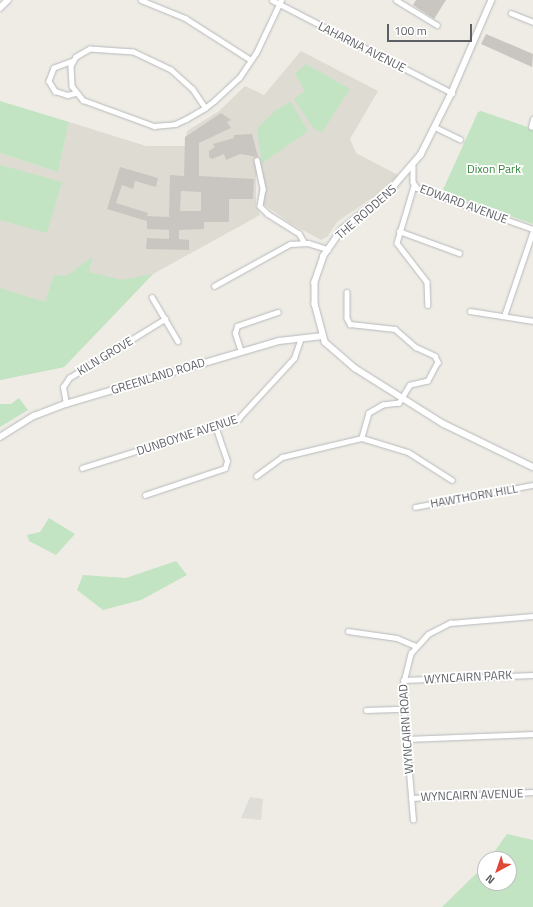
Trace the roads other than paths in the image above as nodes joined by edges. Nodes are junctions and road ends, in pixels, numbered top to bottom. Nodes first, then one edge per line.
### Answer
1 (8, 0) edge
2 (142, 0) edge
3 (272, 0) edge
4 (396, 0) edge
5 (492, 0) edge
6 (280, 2) edge
7 (0, 8) edge
8 (511, 13) dead end
9 (533, 22) edge
10 (437, 24) dead end
11 (251, 60) junction
12 (73, 61) junction
13 (76, 93) junction
14 (452, 93) junction
15 (205, 108) junction
16 (533, 119) edge
17 (435, 127) junction
18 (531, 127) dead end
19 (460, 139) dead end
20 (257, 160) dead end
21 (413, 166) junction
22 (414, 186) junction
23 (533, 230) edge
24 (399, 231) junction
25 (304, 242) junction
26 (328, 249) junction
27 (459, 253) dead end
28 (214, 286) dead end
29 (346, 292) dead end
30 (152, 297) dead end
31 (428, 305) dead end
32 (470, 311) dead end
33 (278, 312) dead end
34 (504, 316) junction
35 (165, 320) junction
36 (533, 321) edge
37 (323, 336) junction
38 (301, 338) junction
39 (178, 341) dead end
40 (241, 352) junction
41 (401, 399) junction
42 (66, 404) junction
43 (215, 427) junction
44 (0, 437) edge
45 (362, 438) junction
46 (533, 467) edge
47 (82, 468) dead end
48 (256, 476) dead end
49 (452, 480) dead end
50 (533, 485) edge
51 (145, 495) dead end
52 (415, 507) dead end
53 (533, 616) edge
54 (348, 631) dead end
55 (416, 646) junction
56 (533, 674) edge
57 (403, 680) junction
58 (366, 710) dead end
59 (404, 710) junction
60 (533, 734) edge
61 (406, 738) junction
62 (533, 792) edge
63 (411, 798) junction
64 (413, 820) dead end

1 - 7 street
2 - 11 street
3 - 6 street, LAHARNA AVENUE
4 - 10 street
5 - 14 street, THE RODDENS
6 - 11 street
6 - 14 street, LAHARNA AVENUE
8 - 9 street
11 - 15 street
12 - 13 street
12 - 13 street
12 - 15 street
13 - 15 street
14 - 17 street, THE RODDENS
16 - 18 street
17 - 19 street
17 - 21 street, THE RODDENS
20 - 25 street
21 - 22 street, EDWARD AVENUE
21 - 26 street, THE RODDENS
22 - 23 street, EDWARD AVENUE
22 - 24 street
23 - 34 street
24 - 27 street
24 - 31 street
25 - 26 street
25 - 28 street
26 - 37 street, THE RODDENS
29 - 41 street
30 - 35 street
32 - 34 street
33 - 40 street
34 - 36 street
35 - 39 street
35 - 42 street, KILN GROVE
37 - 38 street, GREENLAND ROAD
37 - 41 street, THE RODDENS
38 - 40 street, GREENLAND ROAD
38 - 43 street, DUNBOYNE AVENUE
40 - 42 street, GREENLAND ROAD
41 - 45 street
41 - 46 street, THE RODDENS
42 - 44 street, GREENLAND ROAD
43 - 47 street, DUNBOYNE AVENUE
43 - 51 street
45 - 48 street
45 - 49 street
50 - 52 street, HAWTHORN HILL
53 - 55 street, WYNCAIRN ROAD
54 - 55 street
55 - 57 street, WYNCAIRN ROAD
56 - 57 street, WYNCAIRN PARK
57 - 59 street, WYNCAIRN ROAD
58 - 59 street
59 - 61 street, WYNCAIRN ROAD
60 - 61 street
61 - 63 street, WYNCAIRN ROAD
62 - 63 street, WYNCAIRN AVENUE
63 - 64 street, WYNCAIRN ROAD

